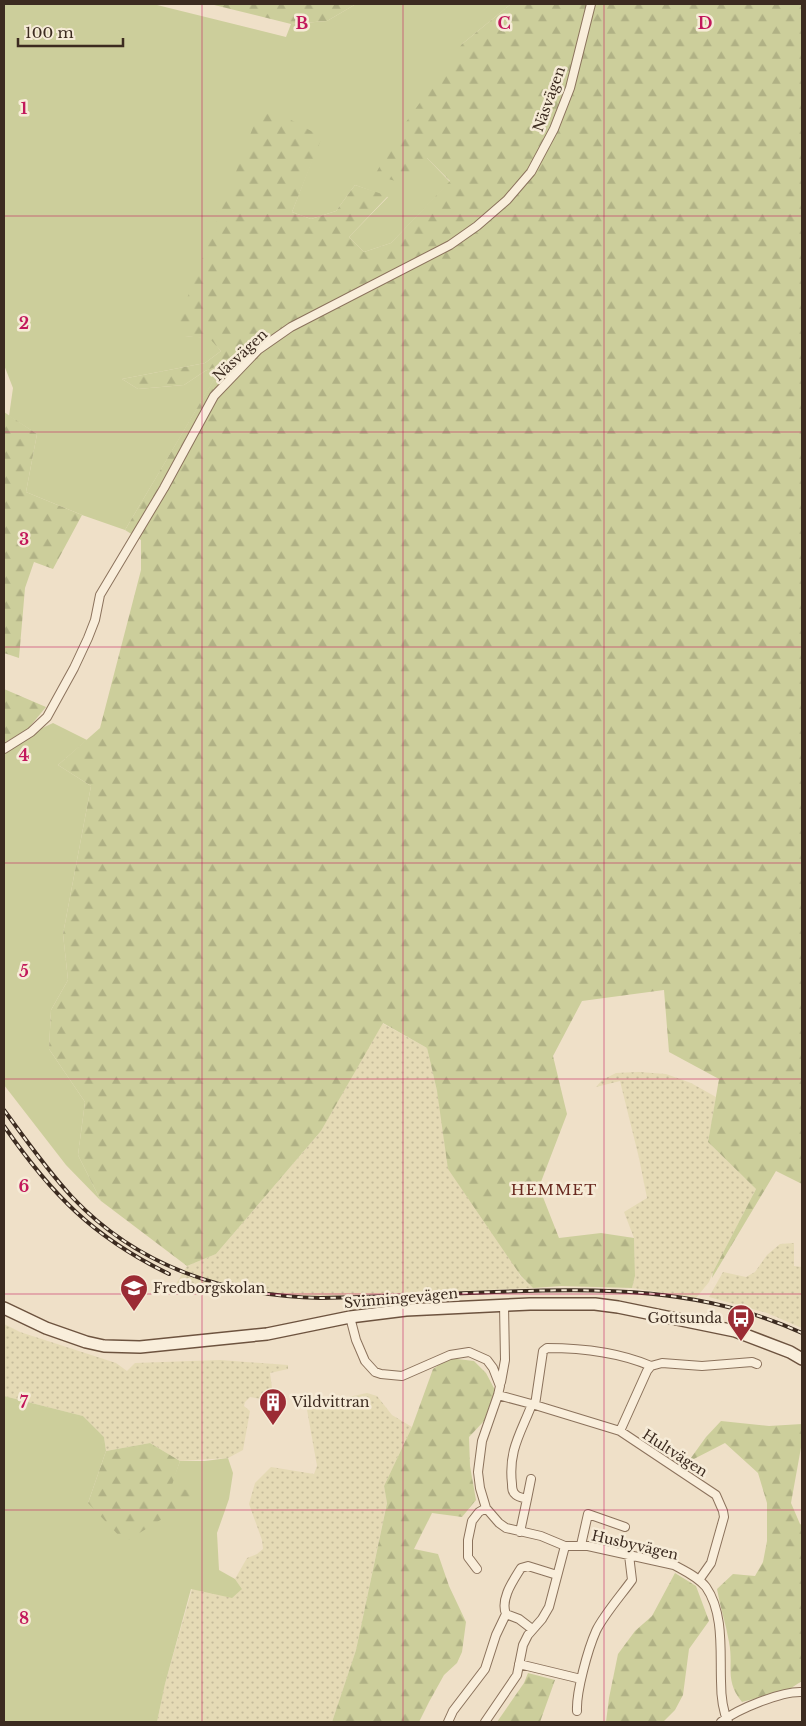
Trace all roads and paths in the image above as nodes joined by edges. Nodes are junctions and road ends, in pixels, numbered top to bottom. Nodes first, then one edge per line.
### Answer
1 (591, 4) edge
2 (4, 749) edge
3 (504, 1305) junction
4 (4, 1308) edge
5 (350, 1316) junction
6 (802, 1359) edge
7 (758, 1364) dead end
8 (652, 1366) junction
9 (500, 1386) junction
10 (498, 1395) junction
11 (534, 1404) junction
12 (620, 1430) junction
13 (531, 1479) dead end
14 (527, 1499) junction
15 (486, 1508) junction
16 (625, 1527) dead end
17 (520, 1532) junction
18 (581, 1545) junction
19 (564, 1546) junction
20 (628, 1555) junction
21 (477, 1569) dead end
22 (557, 1575) junction
23 (699, 1580) junction
24 (506, 1614) junction
25 (532, 1629) junction
26 (520, 1664) junction
27 (581, 1679) junction
28 (802, 1692) edge
29 (577, 1711) dead end
30 (725, 1721) edge
31 (448, 1722) edge
32 (485, 1722) edge

1 - 2 street, Näsvägen
3 - 5 main road, Svinningevägen
3 - 6 main road, Svinningevägen
3 - 9 street, Husbyvägen
4 - 5 main road, Svinningevägen
5 - 9 street
7 - 8 street
8 - 11 street
8 - 12 street
9 - 10 street, Husbyvägen
10 - 11 street, Hultvägen
10 - 15 street, Husbyvägen
11 - 12 street, Hultvägen
11 - 14 street
12 - 23 street, Hultvägen
13 - 14 street
14 - 17 street
15 - 17 street, Husbyvägen
15 - 21 street
16 - 18 street
17 - 19 street, Husbyvägen
18 - 19 street, Husbyvägen
18 - 20 street, Husbyvägen
19 - 22 street
20 - 23 street, Husbyvägen
20 - 27 street
22 - 24 street
22 - 25 street
23 - 30 street, Husbyvägen
24 - 25 street
24 - 31 street
25 - 26 street
26 - 27 street
26 - 32 street
27 - 29 street
28 - 30 street

